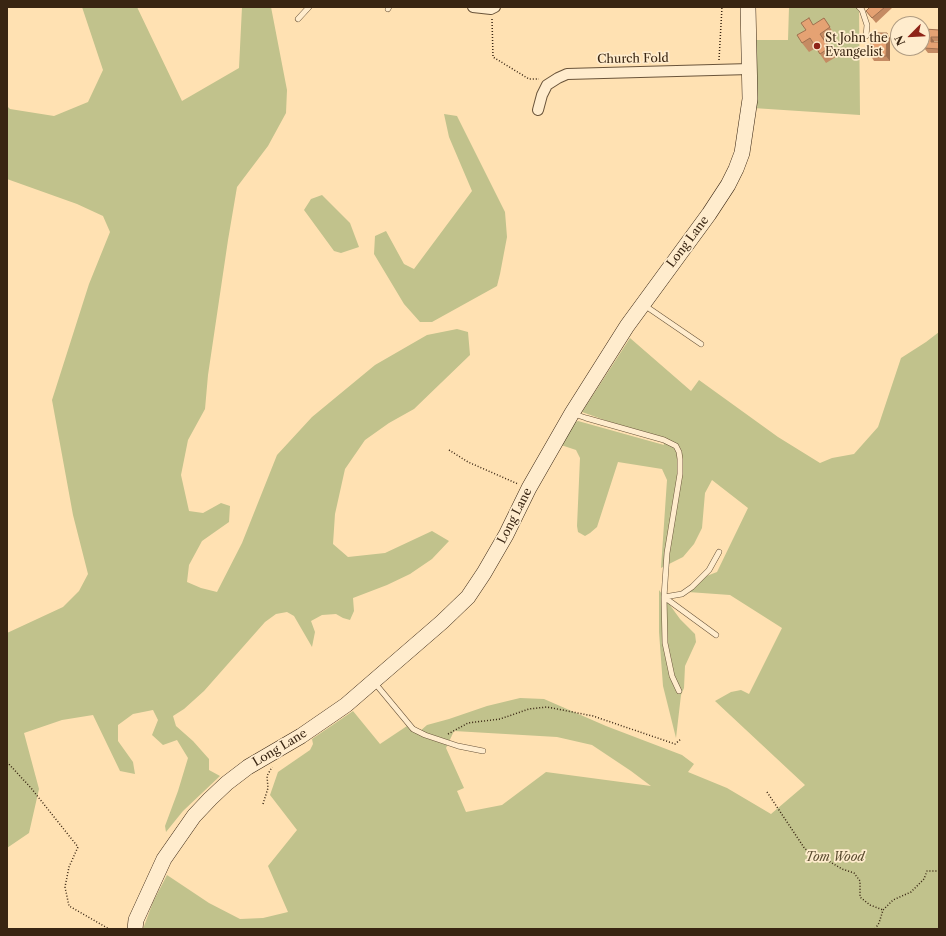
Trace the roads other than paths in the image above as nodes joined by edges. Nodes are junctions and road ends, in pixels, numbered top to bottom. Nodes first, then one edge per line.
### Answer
1 (309, 7) edge
2 (473, 7) edge
3 (748, 7) edge
4 (859, 7) edge
5 (493, 8) edge
6 (298, 19) dead end
7 (866, 36) dead end
8 (750, 69) junction
9 (538, 110) dead end
10 (643, 304) junction
11 (701, 344) dead end
12 (572, 413) junction
13 (719, 552) dead end
14 (664, 597) junction
15 (716, 635) dead end
16 (373, 681) junction
17 (679, 691) dead end
18 (483, 751) dead end
19 (135, 929) edge

1 - 6 lane
2 - 5 street
3 - 8 street, Long Lane
4 - 7 lane
8 - 9 street, Church Fold
8 - 10 street, Long Lane
10 - 11 lane
10 - 12 street, Long Lane
12 - 14 lane
12 - 16 street, Long Lane
13 - 14 lane
14 - 15 lane
14 - 17 lane
16 - 18 lane
16 - 19 street, Long Lane

